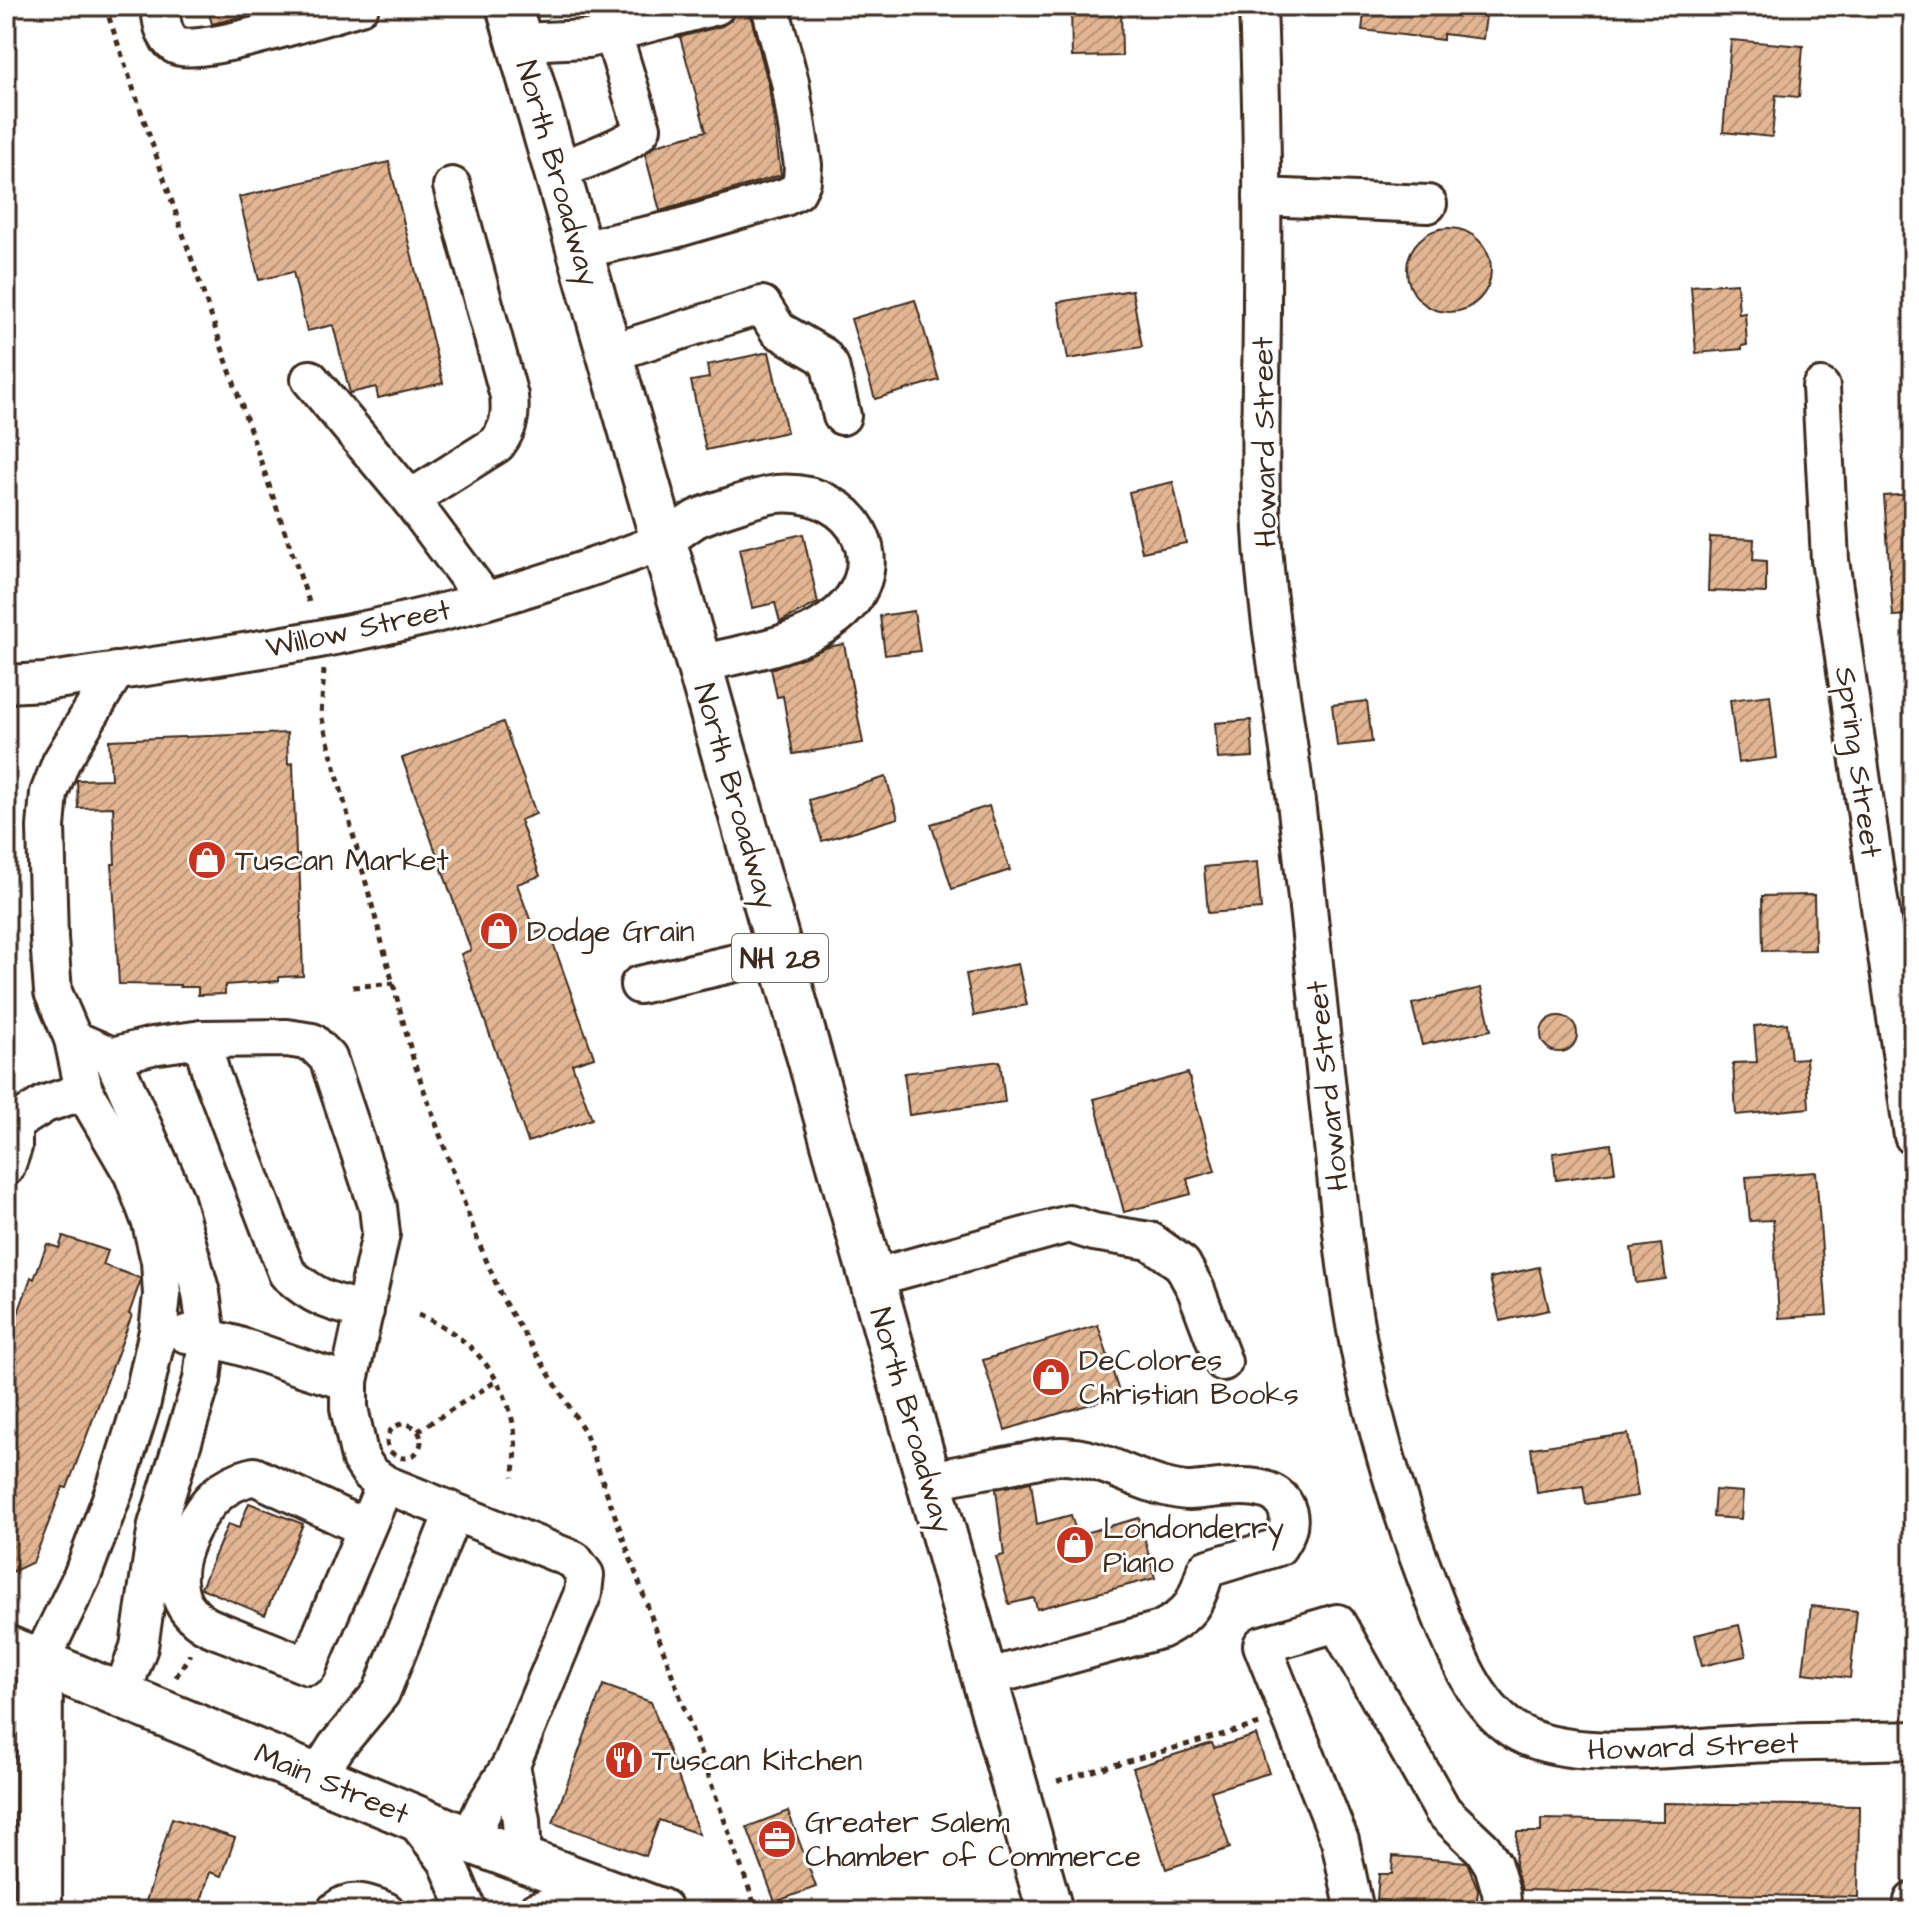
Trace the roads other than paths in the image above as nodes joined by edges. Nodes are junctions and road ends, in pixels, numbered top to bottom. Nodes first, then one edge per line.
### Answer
1 (160, 6) edge
2 (177, 6) edge
3 (297, 6) edge
4 (360, 6) edge
5 (716, 6) edge
6 (770, 6) edge
7 (1258, 6) edge
8 (514, 24) edge
9 (613, 34) junction
10 (557, 171) junction
11 (452, 186) dead end
12 (1262, 197) junction
13 (1428, 204) dead end
14 (580, 250) junction
15 (610, 353) junction
16 (310, 379) dead end
17 (1821, 387) dead end
18 (842, 416) dead end
19 (410, 499) junction
20 (663, 541) junction
21 (485, 600) junction
22 (699, 664) junction
23 (116, 671) junction
24 (6, 684) edge
25 (779, 953) junction
26 (639, 985) dead end
27 (73, 1039) junction
28 (202, 1039) junction
29 (112, 1056) junction
30 (84, 1091) junction
31 (10, 1123) edge
32 (1913, 1136) edge
33 (6, 1167) edge
34 (872, 1278) junction
35 (365, 1311) junction
36 (158, 1331) junction
37 (207, 1337) junction
38 (1223, 1362) dead end
39 (349, 1381) junction
40 (929, 1480) junction
41 (385, 1484) junction
42 (453, 1513) junction
43 (365, 1528) junction
44 (23, 1655) edge
45 (986, 1678) junction
46 (121, 1695) junction
47 (1913, 1740) edge
48 (511, 1765) junction
49 (317, 1777) junction
50 (412, 1816) junction
51 (469, 1840) junction
52 (523, 1860) junction
53 (600, 1889) junction
54 (1913, 1901) edge
55 (39, 1911) edge
56 (335, 1911) edge
57 (386, 1911) edge
58 (468, 1911) edge
59 (536, 1911) edge
60 (660, 1911) edge
61 (1050, 1911) edge
62 (1355, 1911) edge
63 (1503, 1911) edge
64 (1912, 1911) edge

1 - 4 street
2 - 3 street
5 - 9 street
6 - 14 street
7 - 12 street, Howard Street
8 - 9 street
8 - 10 main road, North Broadway / NH 28
9 - 10 street
10 - 14 main road, North Broadway / NH 28
11 - 19 street
12 - 13 street
12 - 47 street, Howard Street
14 - 15 main road, North Broadway / NH 28
15 - 18 street
15 - 20 main road, North Broadway / NH 28
16 - 19 street
17 - 32 street, Spring Street
19 - 21 street
20 - 21 street, Willow Street
20 - 22 main road, North Broadway / NH 28
20 - 22 street
21 - 23 street, Willow Street
22 - 25 main road, North Broadway / NH 28
23 - 24 street, Willow Street
23 - 27 street
25 - 26 street
25 - 34 main road, North Broadway / NH 28
27 - 29 street
27 - 30 street
28 - 29 street
28 - 35 street
28 - 35 street
29 - 37 street
30 - 31 street
30 - 36 street
31 - 33 street
34 - 38 street
34 - 40 main road, North Broadway / NH 28
35 - 39 street
36 - 37 street
36 - 44 street
37 - 39 street
37 - 46 street
39 - 41 street
40 - 45 main road, North Broadway / NH 28
40 - 45 street
41 - 42 street
41 - 43 street
42 - 48 street
42 - 49 street
43 - 43 street
44 - 46 main road, Main Street
44 - 55 main road
45 - 61 main road, North Broadway / NH 28
46 - 49 main road, Main Street
48 - 51 street
48 - 52 street
49 - 50 main road, Main Street
50 - 51 main road, Main Street
50 - 58 street
51 - 52 main road, Main Street
52 - 53 main road, Main Street
53 - 59 street
53 - 60 main road, Main Street
54 - 64 street
56 - 57 street
62 - 63 street

